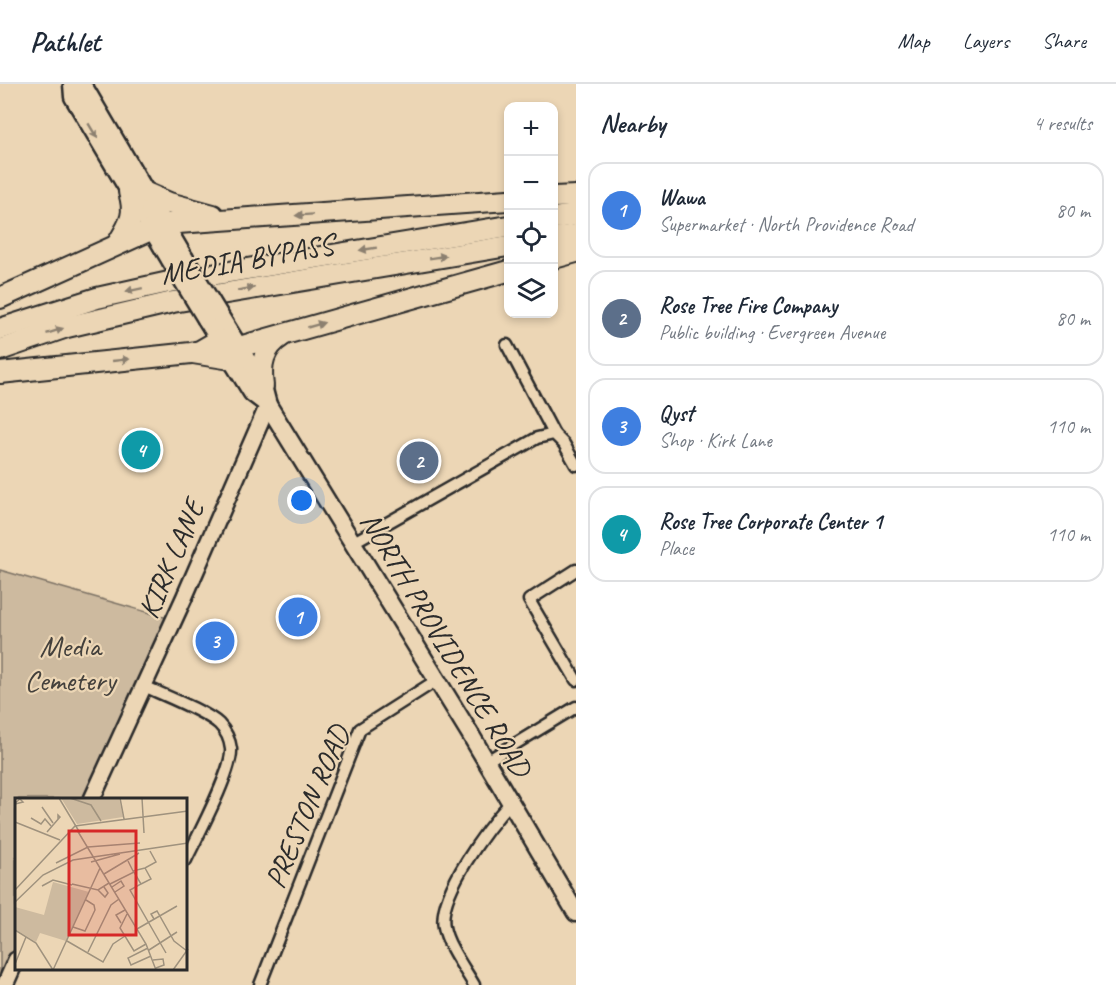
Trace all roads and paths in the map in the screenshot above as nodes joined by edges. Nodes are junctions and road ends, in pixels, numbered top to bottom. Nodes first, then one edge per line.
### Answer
1 (74, 84) edge
2 (137, 192) junction
3 (576, 196) edge
4 (558, 197) edge
5 (504, 200) edge
6 (576, 214) edge
7 (558, 217) edge
8 (245, 219) junction
9 (158, 226) junction
10 (504, 227) edge
11 (576, 235) edge
12 (558, 237) edge
13 (118, 243) junction
14 (504, 247) edge
15 (576, 252) edge
16 (558, 257) edge
17 (504, 272) edge
18 (0, 298) edge
19 (0, 329) edge
20 (286, 334) junction
21 (230, 344) junction
22 (507, 345) dead end
23 (0, 350) edge
24 (0, 373) edge
25 (266, 395) junction
26 (554, 434) junction
27 (576, 465) edge
28 (352, 543) junction
29 (576, 570) edge
30 (437, 680) junction
31 (576, 680) edge
32 (144, 686) junction
33 (576, 707) edge
34 (487, 761) junction
35 (92, 798) edge
36 (511, 802) junction
37 (188, 856) edge
38 (576, 913) edge
39 (15, 962) edge
40 (5, 985) edge
41 (260, 985) edge
42 (474, 985) edge

1 - 2 main road, NORTH PROVIDENCE ROAD
2 - 8 highway
2 - 9 main road, NORTH PROVIDENCE ROAD
2 - 13 highway
3 - 4 highway
5 -> 8 highway
6 - 7 highway
8 - 9 highway
9 - 13 highway
9 - 21 main road, NORTH PROVIDENCE ROAD, bridge
10 -> 19 highway, MEDIA BYPASS
11 - 12 highway
13 - 18 highway
23 -> 14 highway, MEDIA BYPASS
15 - 16 highway
20 -> 17 highway
20 - 21 highway
20 - 25 highway
24 -> 21 highway
21 - 25 main road, NORTH PROVIDENCE ROAD
22 - 26 street
25 - 28 main road, NORTH PROVIDENCE ROAD
25 - 32 street, KIRK LANE
26 - 27 street
26 - 28 street
28 - 30 main road, NORTH PROVIDENCE ROAD
29 - 31 street
30 - 34 main road, NORTH PROVIDENCE ROAD
30 - 41 street, PRESTON ROAD
32 - 35 street, KIRK LANE
32 - 37 street
33 - 34 street
34 - 36 main road, NORTH PROVIDENCE ROAD
36 - 38 main road, NORTH PROVIDENCE ROAD
36 - 42 street
39 - 40 street

